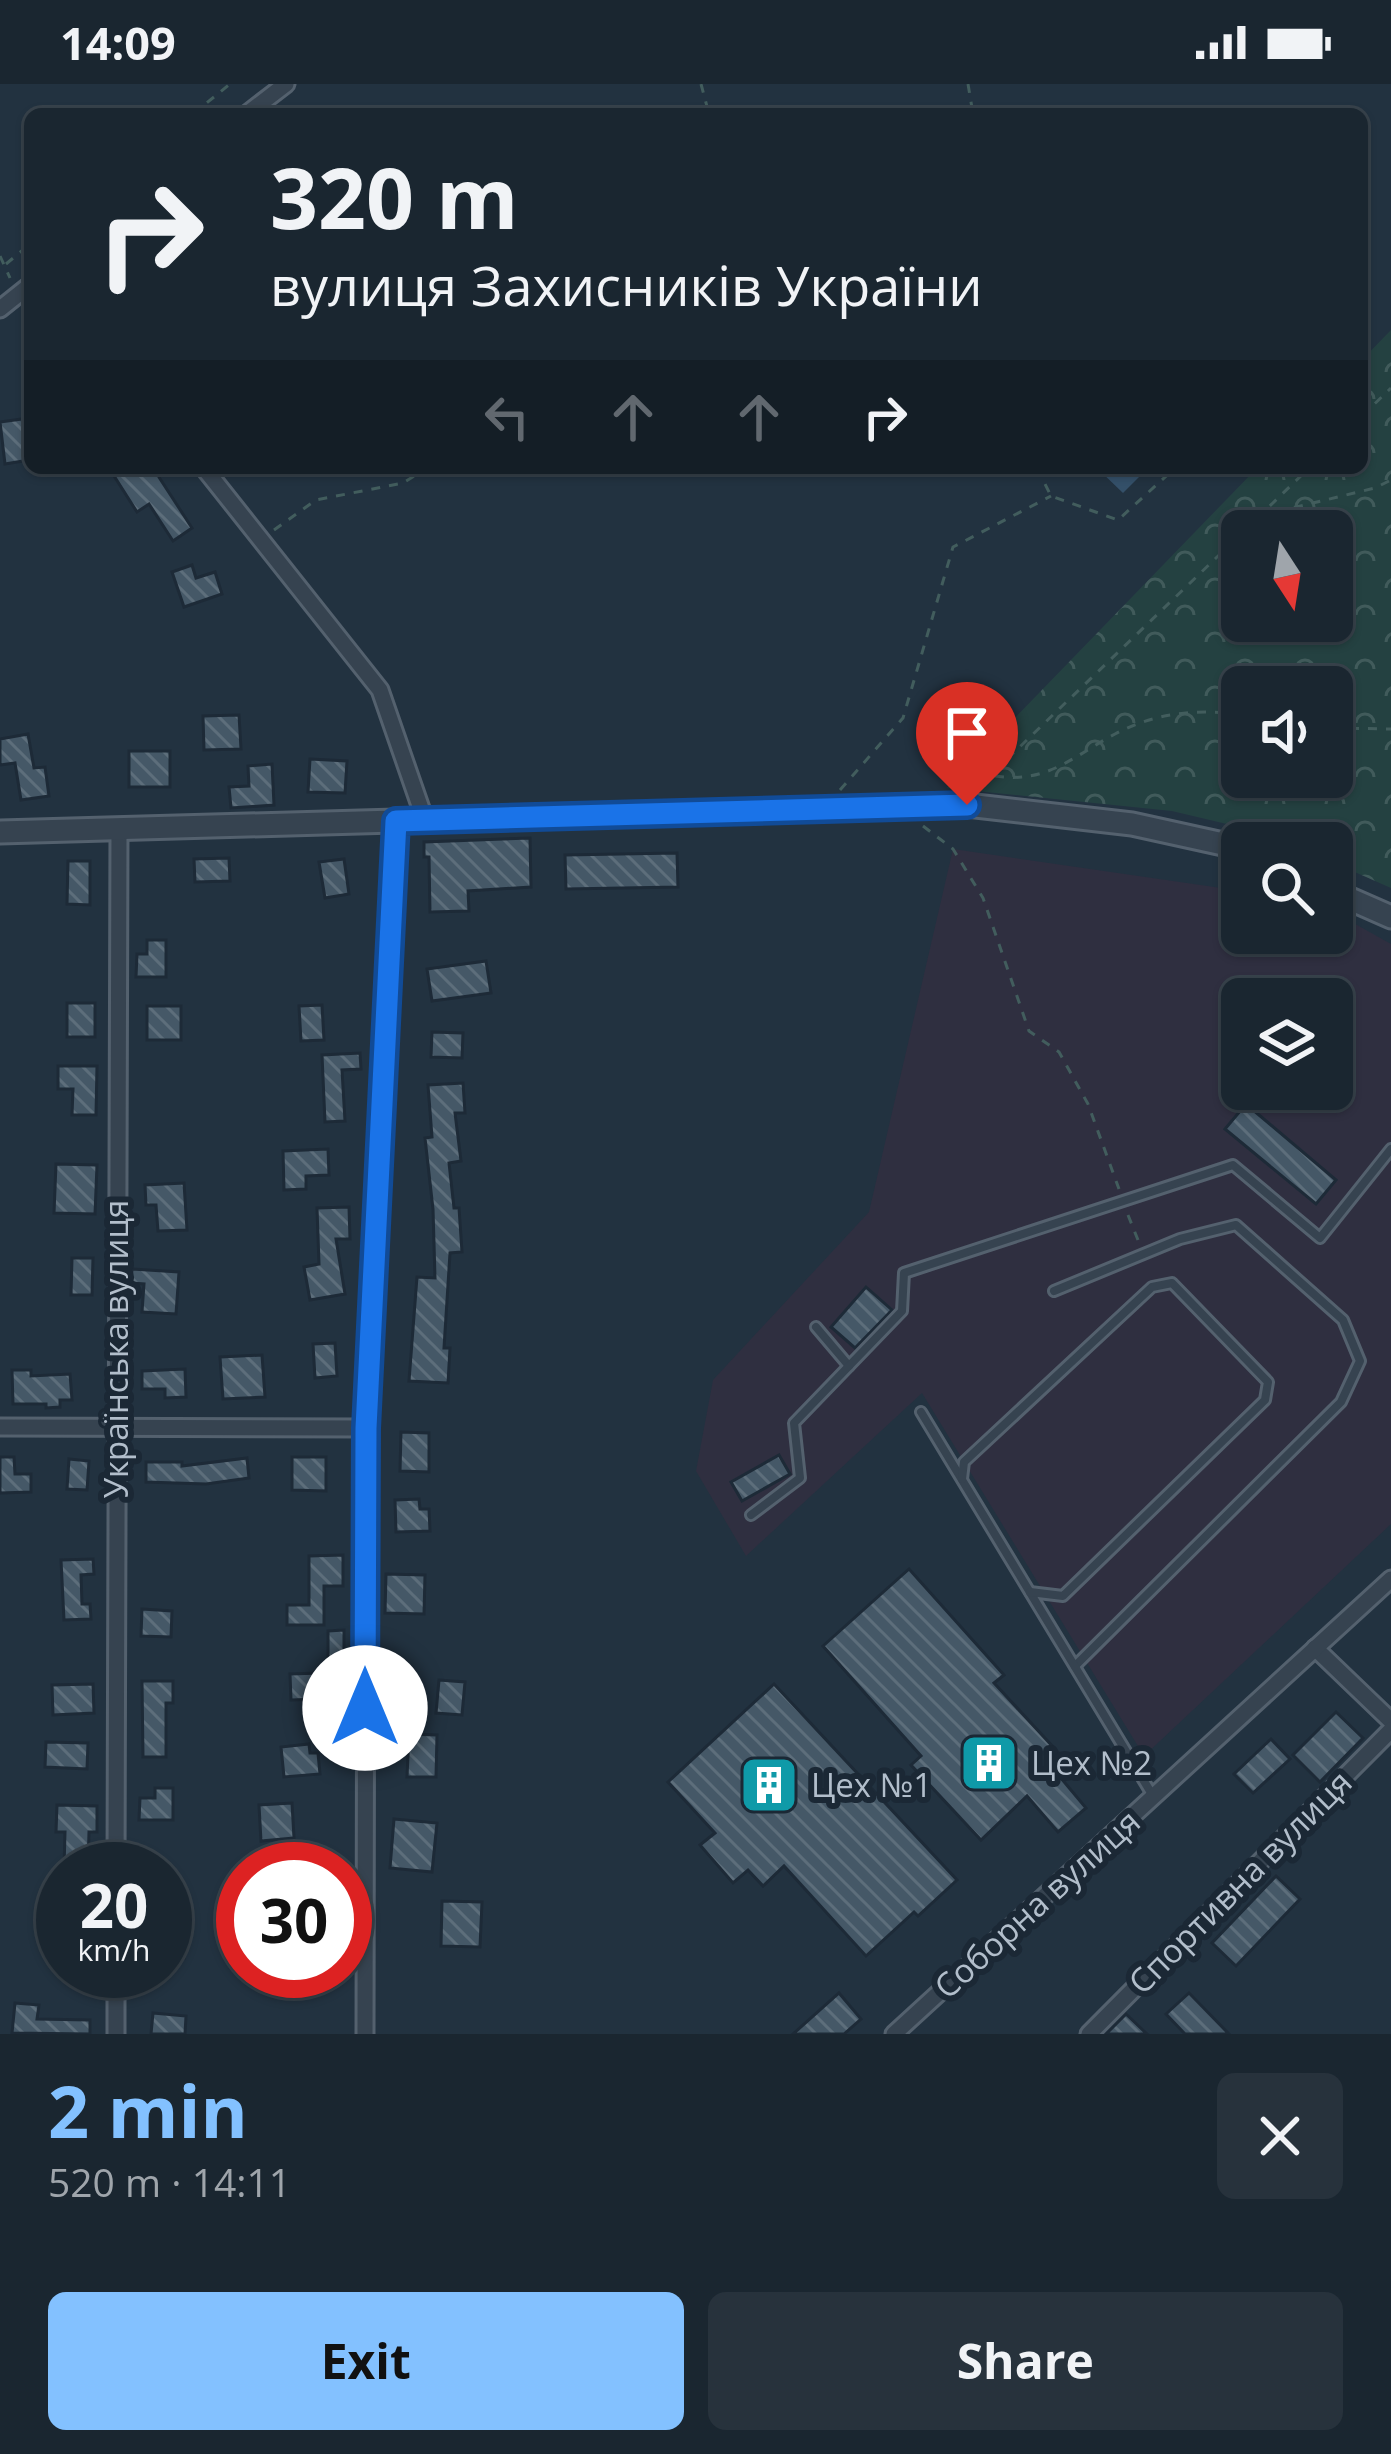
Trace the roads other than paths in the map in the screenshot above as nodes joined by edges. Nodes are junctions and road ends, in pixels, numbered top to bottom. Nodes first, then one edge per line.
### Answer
1 (286, 84) edge
2 (255, 108) edge
3 (24, 291) edge
4 (0, 309) edge
5 (209, 474) edge
6 (425, 820) junction
7 (396, 821) junction
8 (119, 829) junction
9 (0, 832) edge
10 (1221, 844) edge
11 (1353, 900) edge
12 (1391, 917) edge
13 (1391, 1149) edge
14 (1054, 1292) dead end
15 (816, 1328) dead end
16 (849, 1366) junction
17 (921, 1412) dead end
18 (0, 1426) edge
19 (116, 1427) junction
20 (366, 1428) junction
21 (962, 1479) junction
22 (751, 1515) dead end
23 (1391, 1579) edge
24 (1030, 1592) junction
25 (1315, 1648) junction
26 (1075, 1666) junction
27 (1391, 1726) edge
28 (1154, 1797) junction
29 (116, 1842) edge
30 (116, 1998) edge
31 (116, 2034) edge
32 (364, 2034) edge
33 (894, 2034) edge
34 (1089, 2034) edge

1 - 2 street
3 - 4 street
5 - 6 street
6 - 7 street
6 - 10 street
7 - 8 street
7 - 20 street
8 - 9 street
8 - 19 street, Українська вулиця
11 - 12 street
13 - 16 lane
14 - 26 lane
15 - 16 lane
16 - 22 lane
17 - 21 lane
18 - 19 street
19 - 20 street
19 - 29 street, Українська вулиця
20 - 32 street
21 - 24 lane
21 - 24 lane
23 - 25 street, Соборна вулиця
24 - 26 lane
25 - 27 street
25 - 28 street, Соборна вулиця
26 - 28 lane
27 - 34 street, Спортивна вулиця
28 - 33 street, Соборна вулиця
30 - 31 street

